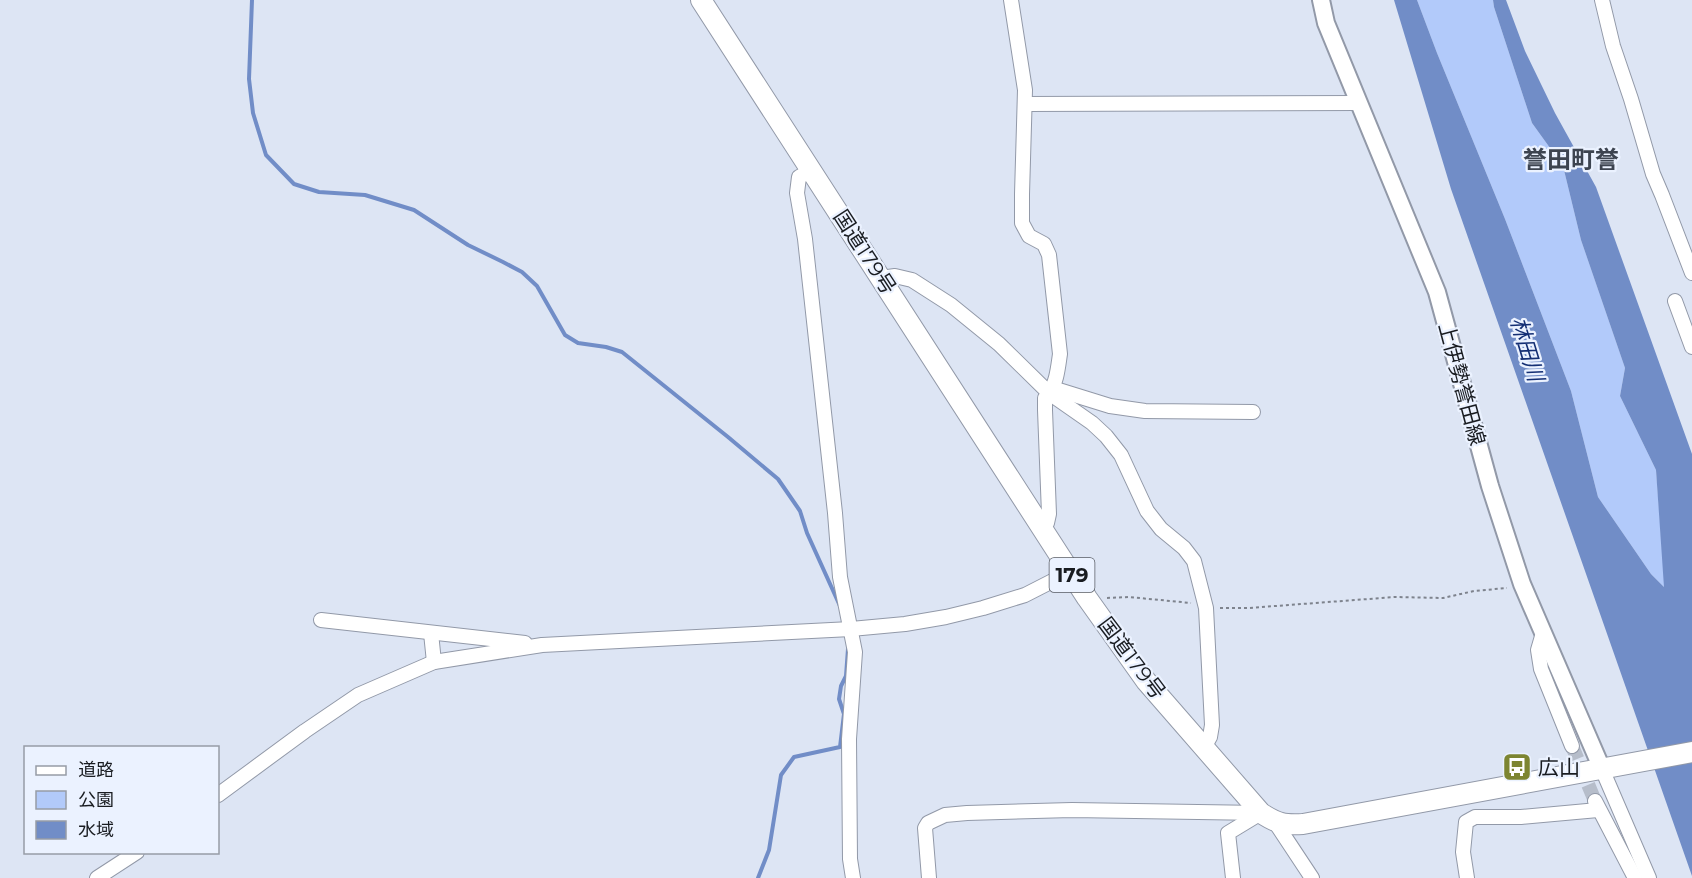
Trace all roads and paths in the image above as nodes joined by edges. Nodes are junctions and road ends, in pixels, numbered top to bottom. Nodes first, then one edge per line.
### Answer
1 (701, 0) edge
2 (1011, 0) edge
3 (1321, 0) edge
4 (1602, 0) edge
5 (1359, 103) junction
6 (1024, 104) junction
7 (812, 170) junction
8 (1692, 273) edge
9 (881, 278) junction
10 (1675, 301) dead end
11 (1692, 347) edge
12 (1050, 391) junction
13 (1253, 412) dead end
14 (1042, 529) junction
15 (1070, 572) junction
16 (1522, 584) junction
17 (1087, 598) junction
18 (1206, 608) junction
19 (321, 621) dead end
20 (847, 629) junction
21 (431, 633) junction
22 (1543, 633) junction
23 (542, 645) junction
24 (434, 662) junction
25 (1572, 746) tunnel mouth
26 (1204, 748) junction
27 (1692, 752) edge
28 (1602, 769) junction
29 (219, 794) edge
30 (1268, 817) junction
31 (134, 854) edge
32 (97, 878) edge
33 (853, 878) edge
34 (929, 878) edge
35 (1233, 878) edge
36 (1312, 878) edge
37 (1467, 878) edge
38 (1635, 878) edge
39 (1649, 878) edge

1 - 7 highway, 国道179号 / 179
2 - 6 street
3 - 5 main road, 上伊勢誉田線
4 - 8 street
5 - 6 street
5 - 16 main road, 上伊勢誉田線
6 - 12 street
7 - 9 highway, 国道179号 / 179
7 - 20 street
9 - 12 street
9 - 14 highway, 国道179号 / 179
10 - 11 street
12 - 13 street
12 - 14 street
12 - 18 street
14 - 15 highway, 国道179号 / 179
15 - 17 highway, 国道179号 / 179
15 - 20 street
16 - 18 path
16 - 22 main road, 上伊勢誉田線
17 - 18 path
17 - 26 highway, 国道179号 / 179
18 - 26 street
19 - 21 street
20 - 23 street
20 - 33 street
21 - 23 street
21 - 24 street
22 - 25 street
22 - 28 main road, 上伊勢誉田線
23 - 24 street
24 - 29 street
26 - 30 highway, 国道179号 / 179
27 - 28 highway
28 - 30 highway
28 - 39 street
30 - 34 street
30 - 35 street
30 - 36 street
31 - 32 street
37 - 38 street

